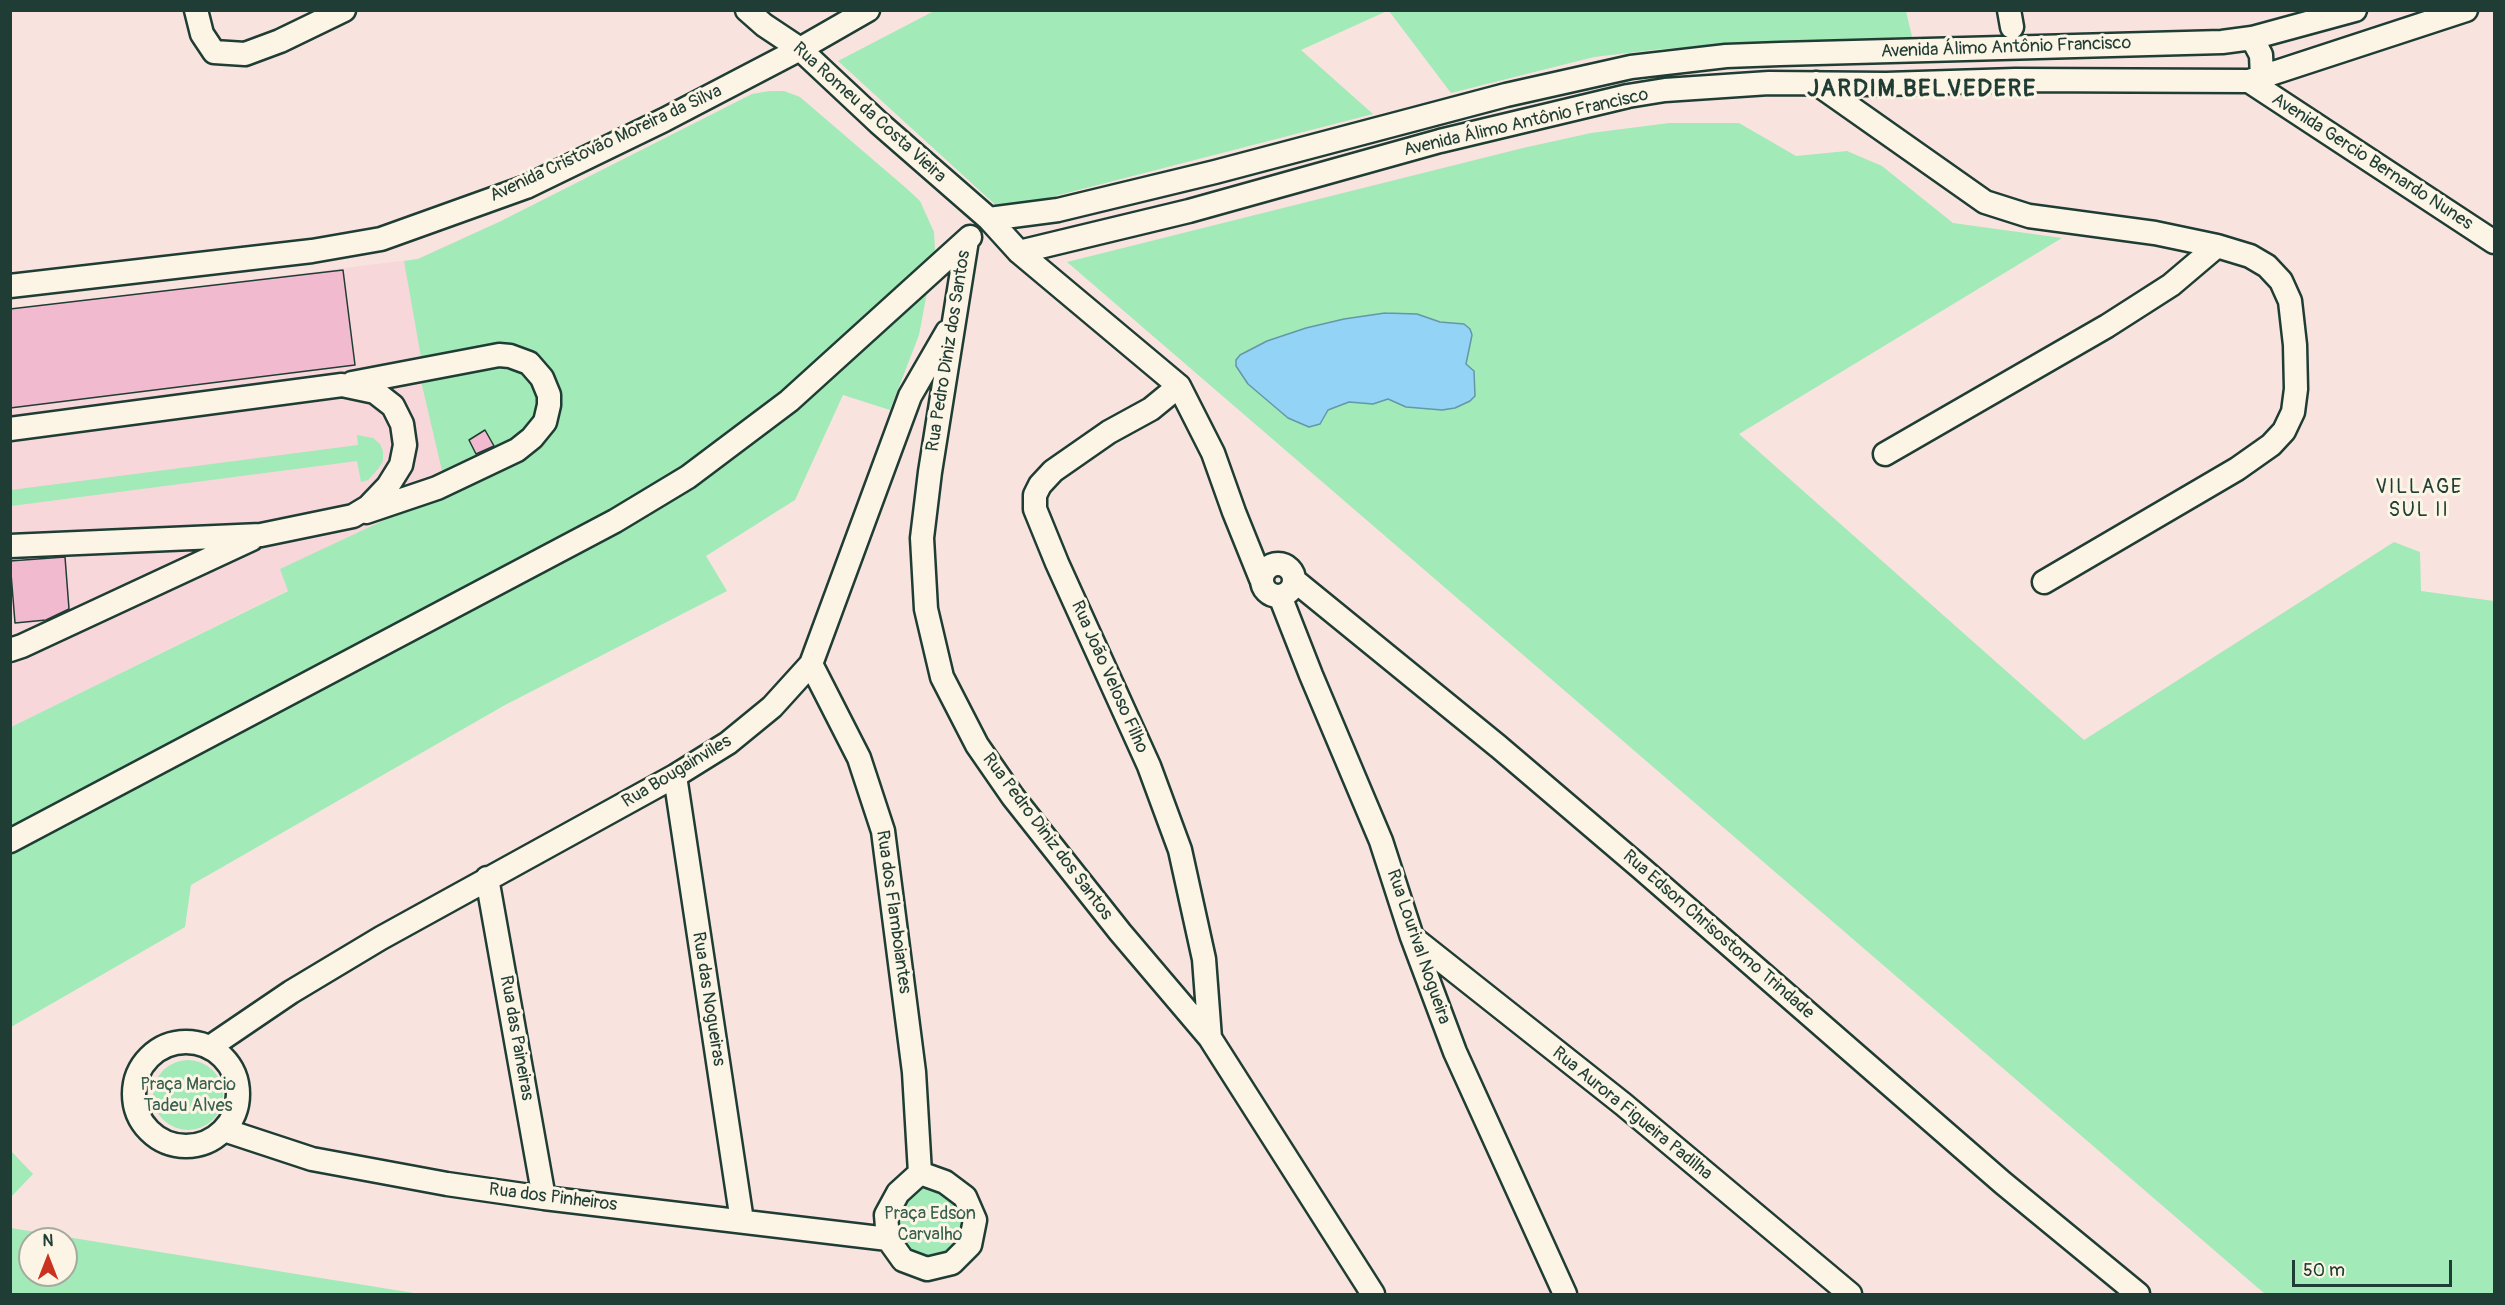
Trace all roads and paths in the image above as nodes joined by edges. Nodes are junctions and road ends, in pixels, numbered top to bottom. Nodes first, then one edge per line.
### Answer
1 (196, 10) edge
2 (344, 10) edge
3 (747, 10) edge
4 (868, 10) edge
5 (2355, 10) edge
6 (2466, 10) edge
7 (2252, 38) junction
8 (2222, 42) junction
9 (800, 49) junction
10 (2225, 80) junction
11 (2255, 80) junction
12 (1816, 83) junction
13 (989, 219) junction
14 (967, 240) junction
15 (2494, 242) edge
16 (2217, 246) junction
17 (1019, 252) junction
18 (10, 286) edge
19 (952, 323) junction
20 (342, 385) junction
21 (1179, 387) junction
22 (10, 429) edge
23 (1885, 454) dead end
24 (1234, 512) junction
25 (353, 516) junction
26 (261, 535) junction
27 (10, 546) edge
28 (1286, 580) junction
29 (2044, 582) dead end
30 (10, 650) edge
31 (811, 664) junction
32 (675, 776) junction
33 (10, 841) edge
34 (487, 878) junction
35 (1412, 937) junction
36 (1210, 1038) junction
37 (210, 1047) junction
38 (224, 1130) junction
39 (920, 1173) junction
40 (544, 1198) junction
41 (742, 1221) junction
42 (888, 1239) junction
43 (1373, 1294) edge
44 (1565, 1294) edge
45 (1850, 1294) edge
46 (2138, 1294) edge

1 - 2 street
3 - 9 street, Rua Romeu da Costa Vieira
4 - 9 street, Avenida Cristovão Moreira da Silva
5 - 7 street, Avenida Álimo Antônio Francisco
6 - 11 street, Avenida Álimo Antônio Francisco
7 - 8 street, Avenida Álimo Antônio Francisco
7 - 11 street
8 - 10 street
8 - 13 street, Avenida Álimo Antônio Francisco
9 - 13 street, Rua Romeu da Costa Vieira
9 - 18 street, Avenida Cristovão Moreira da Silva
10 - 11 street, Avenida Álimo Antônio Francisco
10 - 12 street, Avenida Álimo Antônio Francisco
11 - 15 street, Avenida Gercio Bernardo Nunes
12 - 16 street
12 - 17 street, Avenida Álimo Antônio Francisco
13 - 14 street
13 - 17 street, Rua Romeu da Costa Vieira
14 - 19 street, Rua Pedro Diniz dos Santos
14 - 33 street
16 - 23 street
16 - 29 street
17 - 21 street, Rua Romeu da Costa Vieira
19 - 31 street, Rua Bougainviles
19 - 36 street, Rua Pedro Diniz dos Santos
20 - 22 street
20 - 25 street
20 - 25 street
21 - 24 street
21 - 36 street, Rua João Veloso Filho
24 - 28 street
24 - 28 street
25 - 26 street
26 - 27 street
26 - 30 street
28 - 35 street, Rua Lourival Nogueira
28 - 46 street, Rua Edson Chrisostomo Trindade
31 - 32 street, Rua Bougainviles
31 - 39 street, Rua dos Flamboiantes
32 - 34 street, Rua Bougainviles
32 - 41 street, Rua das Nogueiras
34 - 37 street, Rua Bougainviles
34 - 40 street, Rua das Paineiras
35 - 44 street, Rua Lourival Nogueira
35 - 45 street, Rua Aurora Figueira Padilha
36 - 43 street, Rua Pedro Diniz dos Santos
37 - 38 street
37 - 38 street
38 - 40 street, Rua dos Pinheiros
39 - 42 street
39 - 42 street
40 - 41 street, Rua dos Pinheiros
41 - 42 street, Rua dos Pinheiros

